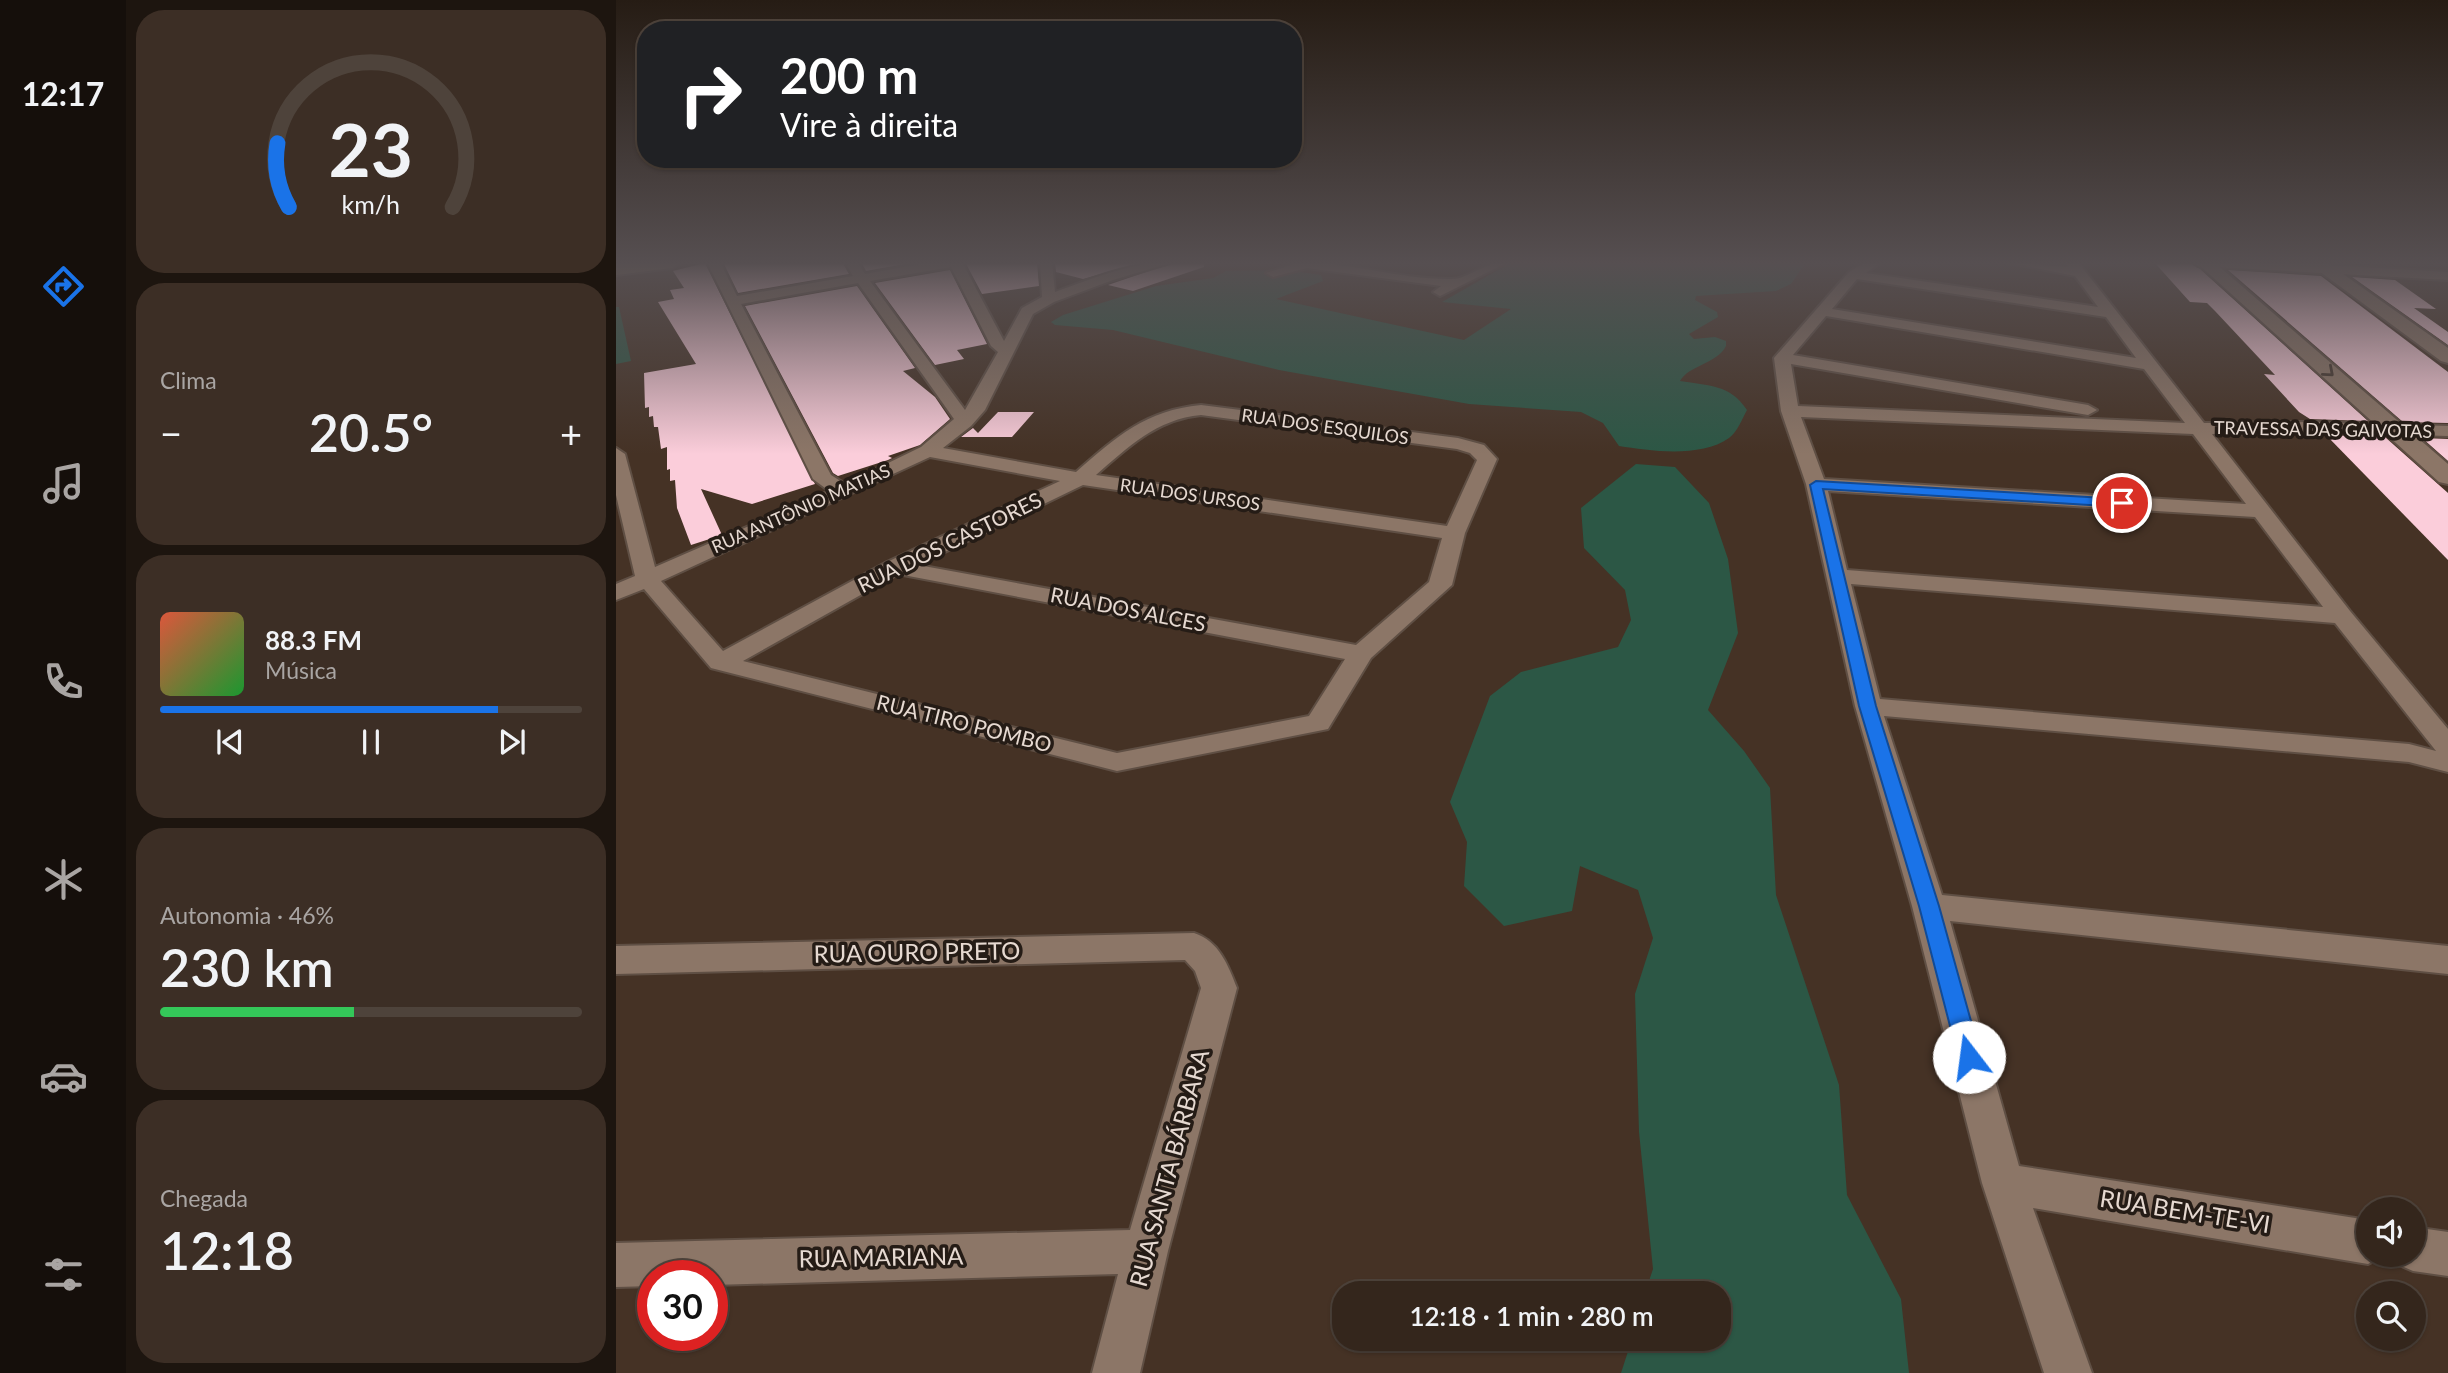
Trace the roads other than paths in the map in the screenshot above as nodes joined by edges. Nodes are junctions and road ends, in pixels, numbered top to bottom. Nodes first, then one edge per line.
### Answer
1 (745, 326) edge
2 (899, 326) edge
3 (989, 326) edge
4 (1020, 326) edge
5 (1808, 326) edge
6 (1913, 326) edge
7 (2119, 326) edge
8 (2278, 326) edge
9 (2404, 326) edge
10 (1008, 352) junction
11 (2448, 357) edge
12 (1782, 358) junction
13 (2152, 365) junction
14 (1790, 411) junction
15 (1173, 413) joint
16 (966, 414) junction
17 (2394, 428) junction
18 (2198, 429) junction
19 (2448, 431) edge
20 (928, 451) junction
21 (616, 454) edge
22 (2448, 477) edge
23 (1080, 479) junction
24 (1816, 485) junction
25 (844, 492) junction
26 (2261, 511) junction
27 (1454, 533) junction
28 (895, 566) junction
29 (1837, 576) junction
30 (648, 579) junction
31 (616, 593) edge
32 (2342, 616) junction
33 (1361, 654) junction
34 (720, 663) junction
35 (1868, 706) junction
36 (2448, 747) edge
37 (2448, 763) edge
38 (1929, 906) junction
39 (616, 960) edge
40 (2448, 960) edge
41 (1210, 965) joint
42 (2003, 1183) junction
43 (2356, 1239) edge
44 (1146, 1251) junction
45 (2426, 1251) edge
46 (2448, 1254) edge
47 (616, 1265) edge
48 (1116, 1373) edge
49 (2068, 1373) edge

1 - 25 street
2 - 16 street
3 - 10 street
4 - 10 street, RUA ANTÔNIO MATIAS
5 - 12 street
6 - 13 street
7 - 13 street
8 -> 17 street
9 - 11 street
10 - 16 street, RUA ANTÔNIO MATIAS
12 - 14 street
12 - 18 street
13 - 18 street
14 - 18 street
14 - 24 street
15 - 23 street, RUA DOS CASTORES
15 - 27 street, RUA DOS ESQUILOS
16 - 20 street, RUA ANTÔNIO MATIAS
17 - 18 street, TRAVESSA DAS GAIVOTAS
17 - 19 street, TRAVESSA DAS GAIVOTAS
17 - 22 street
18 - 26 street
20 - 23 street, RUA DOS URSOS
20 - 25 street, RUA ANTÔNIO MATIAS
21 - 30 street
23 - 27 street, RUA DOS URSOS
23 - 28 street, RUA DOS CASTORES
24 - 26 street
24 - 29 street
25 - 30 street, RUA ANTÔNIO MATIAS
26 - 32 street
27 - 33 street
28 - 33 street, RUA DOS ALCES
28 - 34 street, RUA DOS CASTORES
29 - 32 street
29 - 35 street
30 - 31 street, RUA ANTÔNIO MATIAS
30 - 34 street
32 - 36 street
33 - 34 street, RUA TIRO POMBO
35 - 37 street
35 - 38 street
38 - 40 street
38 - 42 street
39 - 41 street, RUA OURO PRETO
41 - 44 street, RUA SANTA BÁRBARA
42 - 43 street, RUA BEM-TE-VI
42 - 49 street
44 - 47 street, RUA MARIANA
44 - 48 street, RUA SANTA BÁRBARA
45 - 46 street

